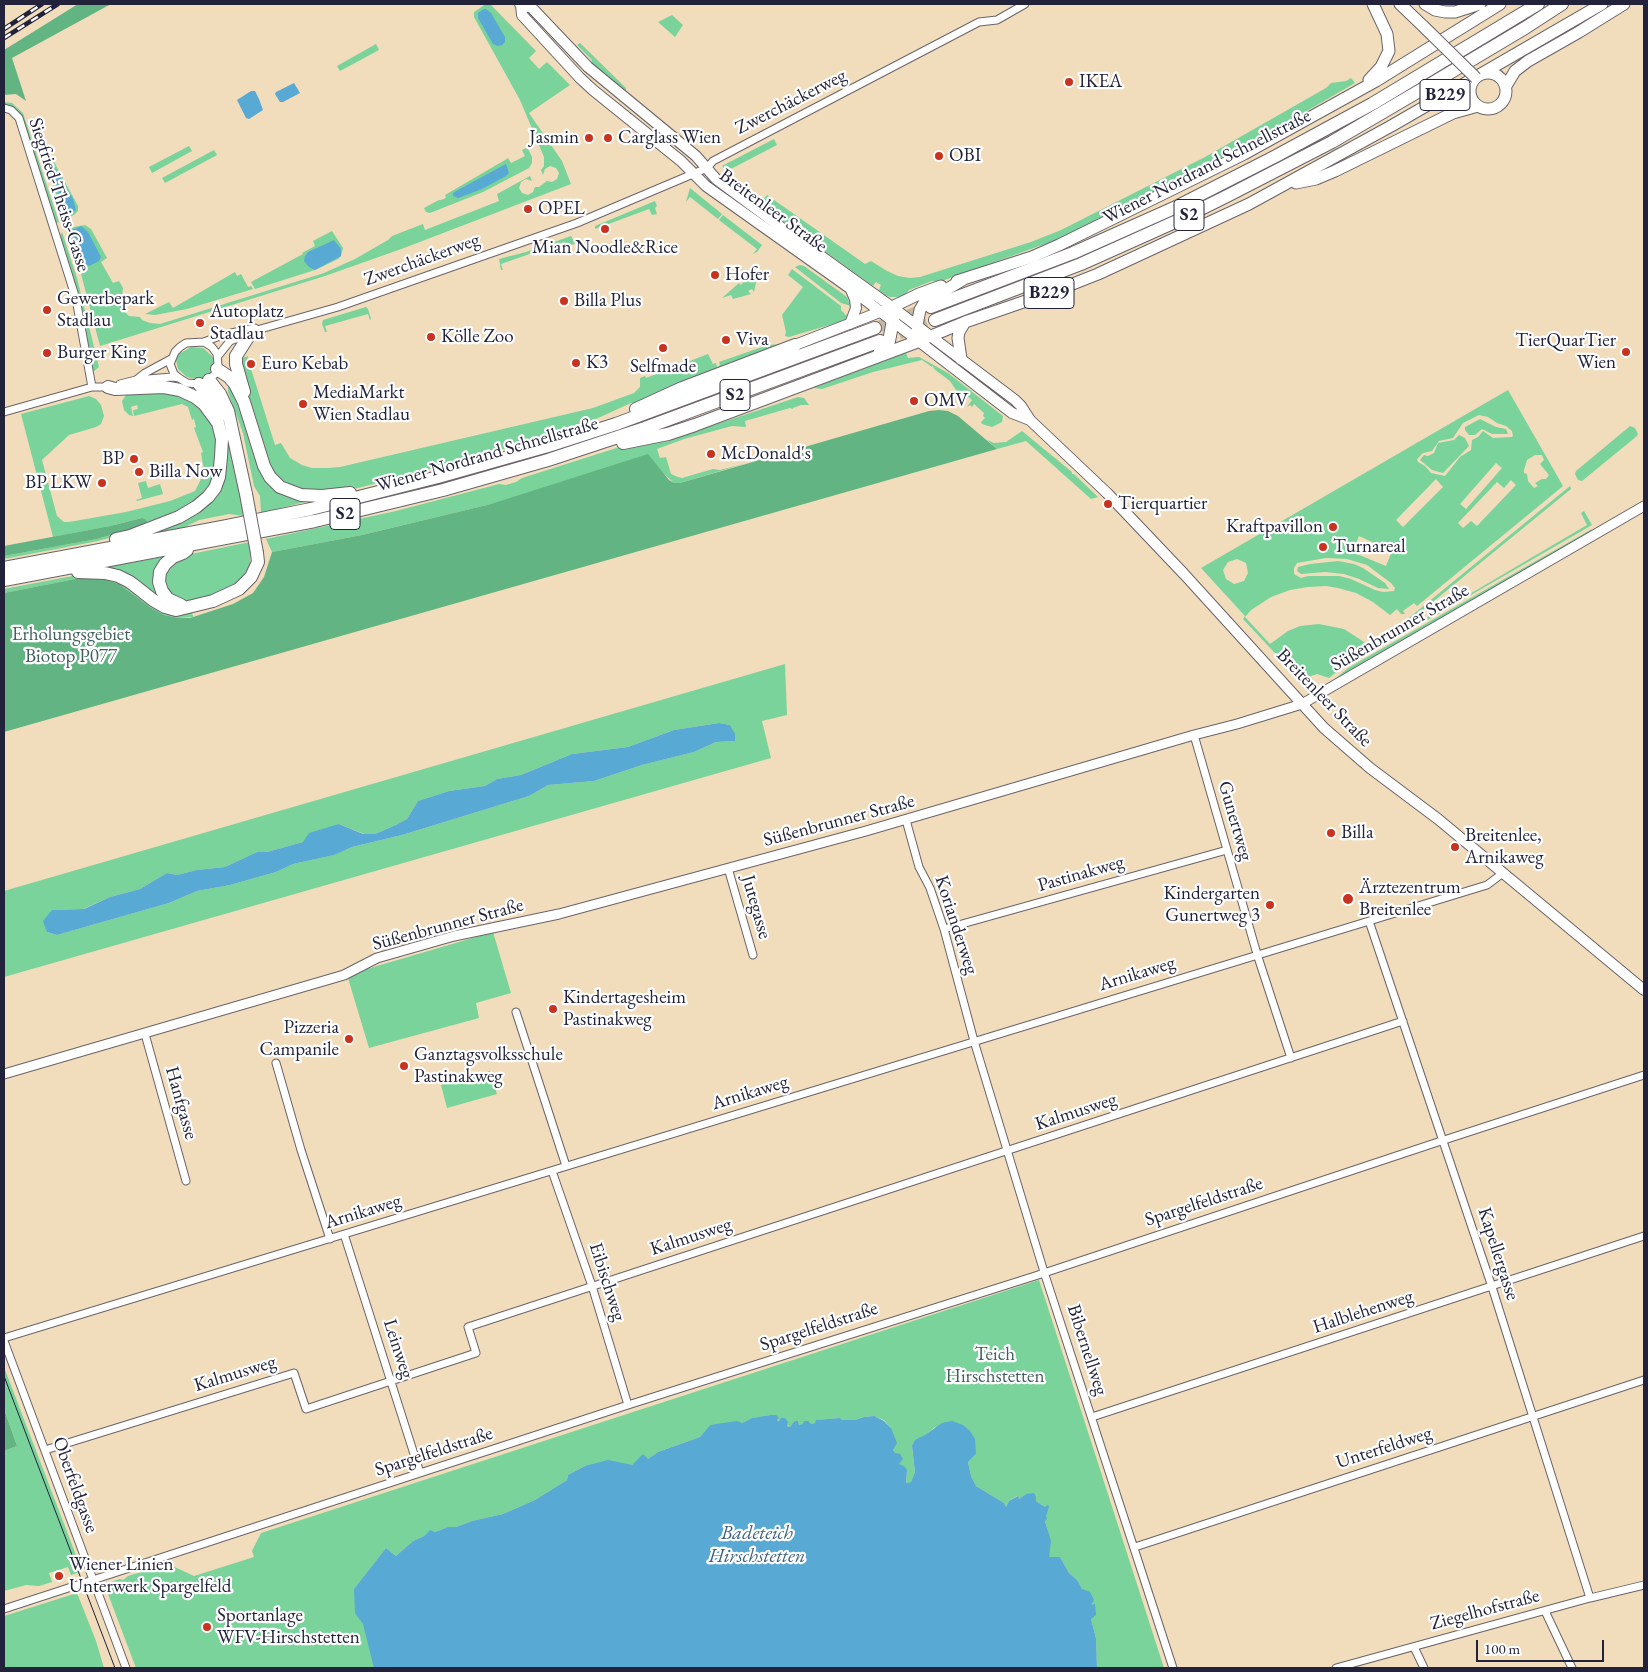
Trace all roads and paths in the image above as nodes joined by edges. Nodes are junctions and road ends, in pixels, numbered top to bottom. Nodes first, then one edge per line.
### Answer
1 (521, 4) edge
2 (1025, 4) edge
3 (1372, 4) edge
4 (1400, 4) edge
5 (1425, 4) edge
6 (1480, 4) edge
7 (1500, 4) edge
8 (1538, 4) edge
9 (1562, 4) edge
10 (1602, 4) edge
11 (1624, 4) edge
12 (1476, 78) junction
13 (1506, 86) junction
14 (1362, 87) junction
15 (1478, 106) junction
16 (4, 108) edge
17 (707, 168) junction
18 (694, 174) junction
19 (1287, 185) junction
20 (964, 279) junction
21 (851, 289) junction
22 (931, 307) tunnel mouth
23 (887, 309) junction
24 (936, 320) tunnel mouth
25 (894, 321) junction
26 (964, 322) junction
27 (850, 324) junction
28 (917, 325) junction
29 (875, 328) tunnel mouth
30 (254, 332) junction
31 (925, 338) junction
32 (880, 341) tunnel mouth
33 (204, 342) junction
34 (795, 345) joint
35 (876, 358) junction
36 (171, 359) junction
37 (961, 359) junction
38 (218, 363) junction
39 (179, 378) junction
40 (136, 380) junction
41 (204, 382) junction
42 (108, 387) junction
43 (92, 388) junction
44 (244, 402) junction
45 (216, 406) junction
46 (4, 412) edge
47 (1030, 420) junction
48 (218, 423) junction
49 (616, 424) junction
50 (231, 428) junction
51 (590, 447) junction
52 (373, 494) junction
53 (1644, 506) edge
54 (192, 544) junction
55 (74, 555) junction
56 (4, 568) edge
57 (69, 568) junction
58 (4, 580) edge
59 (188, 607) junction
60 (1302, 704) junction
61 (1194, 735) junction
62 (906, 820) junction
63 (1227, 850) junction
64 (728, 868) junction
65 (1503, 873) junction
66 (1369, 921) junction
67 (944, 929) junction
68 (1257, 954) junction
69 (753, 955) dead end
70 (1644, 990) edge
71 (516, 1012) dead end
72 (1403, 1021) junction
73 (145, 1034) junction
74 (974, 1042) junction
75 (1291, 1058) junction
76 (276, 1063) dead end
77 (4, 1074) edge
78 (1644, 1075) edge
79 (1442, 1140) junction
80 (1008, 1152) junction
81 (566, 1166) junction
82 (552, 1171) junction
83 (186, 1181) dead end
84 (344, 1234) junction
85 (1644, 1236) edge
86 (330, 1238) junction
87 (1044, 1272) junction
88 (592, 1286) junction
89 (1492, 1287) junction
90 (4, 1340) edge
91 (1644, 1380) edge
92 (392, 1381) junction
93 (628, 1405) junction
94 (1533, 1416) junction
95 (1092, 1417) junction
96 (46, 1450) junction
97 (420, 1473) junction
98 (1135, 1547) junction
99 (93, 1580) junction
100 (1644, 1585) edge
101 (1590, 1598) junction
102 (4, 1609) edge
103 (1545, 1611) junction
104 (1414, 1647) junction
105 (126, 1668) edge
106 (1173, 1668) edge
107 (1336, 1668) edge
108 (1424, 1668) edge
109 (1572, 1668) edge

1 - 17 main road, Breitenleer Straße
1 - 18 main road, Breitenleer Straße
2 - 17 street, Zwerchäckerweg
3 - 14 main road
4 - 12 main road, bridge
5 - 6 main road
7 - 14 main road, B229
8 - 22 highway, Wiener Nordrand Schnellstraße / S2
9 - 24 highway, Wiener Nordrand Schnellstraße / S2
10 - 19 main road, B229
11 - 13 main road
12 - 13 main road
12 - 15 main road
13 - 15 main road
14 - 20 main road, B229
15 - 19 main road
16 - 43 street, Siegfried-Theiss-Gasse
17 - 18 street, Zwerchäckerweg
17 - 23 main road, Breitenleer Straße
18 - 21 main road, Breitenleer Straße
18 - 30 street, Zwerchäckerweg
19 - 26 main road, B229
20 - 23 main road, B229
20 - 28 main road
21 - 23 main road, Breitenleer Straße
21 - 27 main road
23 - 25 highway
23 - 27 main road
23 - 28 main road, Breitenleer Straße
25 - 31 main road, Breitenleer Straße
25 - 35 highway
26 - 31 main road, B229
26 - 37 main road
27 - 34 main road
28 - 31 main road
29 - 49 highway, Wiener Nordrand Schnellstraße / S2
30 - 33 street, Zwerchäckerweg
30 - 38 street, Zwerchäckerweg
30 - 44 highway
31 - 35 highway
31 - 37 main road, Breitenleer Straße
31 - 47 main road, Breitenleer Straße
32 - 51 highway, Wiener Nordrand Schnellstraße / S2
33 - 36 street, Zwerchäckerweg
33 - 38 street
34 - 49 highway
35 - 51 highway
36 - 39 street
36 - 40 street, Zwerchäckerweg
37 - 47 main road, Breitenleer Straße
38 - 41 street, Zwerchäckerweg
38 - 44 highway
39 - 40 street
39 - 41 street
40 - 42 street
41 - 45 highway
41 - 50 highway
42 - 43 street
42 - 48 highway
43 - 46 street
44 - 52 highway
45 - 48 highway
45 - 50 highway
47 - 60 main road, Breitenleer Straße
48 - 55 highway
49 - 52 highway, Wiener Nordrand Schnellstraße / S2
50 - 59 highway, bridge
51 - 54 highway, Wiener Nordrand Schnellstraße / S2
52 - 55 highway, Wiener Nordrand Schnellstraße / S2
53 - 60 street, Süßenbrunner Straße
54 - 57 highway, Wiener Nordrand Schnellstraße / S2
54 - 59 highway
55 - 56 highway, Wiener Nordrand Schnellstraße / S2
57 - 58 highway, Wiener Nordrand Schnellstraße / S2
57 - 59 highway
60 - 61 street, Süßenbrunner Straße
60 - 65 main road, Breitenleer Straße
61 - 62 street, Süßenbrunner Straße
61 - 63 street, Gunertweg
62 - 64 street, Süßenbrunner Straße
62 - 67 street, Korianderweg
63 - 67 street, Pastinakweg
63 - 68 street, Gunertweg
64 - 69 street, Jutegasse
64 - 73 street, Süßenbrunner Straße
65 - 66 street, Arnikaweg
65 - 70 main road, Breitenleer Straße
66 - 68 street, Arnikaweg
66 - 72 street, Kapellergasse
67 - 74 street, Korianderweg
68 - 74 street, Arnikaweg
68 - 75 street, Gunertweg
71 - 81 street
72 - 75 street, Kalmusweg
72 - 79 street, Kapellergasse
73 - 77 street, Süßenbrunner Straße
73 - 83 street, Hanfgasse
74 - 80 street, Bibernellweg
74 - 81 street, Arnikaweg
75 - 80 street, Kalmusweg
76 - 86 street
78 - 79 street, Spargelfeldstraße
79 - 87 street, Spargelfeldstraße
79 - 89 street, Kapellergasse
80 - 87 street, Bibernellweg
80 - 88 street, Kalmusweg
81 - 82 street, Arnikaweg
82 - 84 street, Arnikaweg
82 - 88 street, Eibischweg
84 - 86 street, Arnikaweg
84 - 92 street, Leinweg
85 - 89 street, Halblehenweg
86 - 90 street, Arnikaweg
87 - 93 street, Spargelfeldstraße
87 - 95 street, Bibernellweg
88 - 92 street, Kalmusweg
88 - 93 street, Eibischweg
89 - 94 street, Kapellergasse
89 - 95 street, Halblehenweg
90 - 96 street, Oberfeldgasse
91 - 94 street, Unterfeldweg
92 - 96 street, Kalmusweg
92 - 97 street, Leinweg
93 - 97 street, Spargelfeldstraße
94 - 98 street, Unterfeldweg
94 - 101 street, Kapellergasse
95 - 98 street, Bibernellweg
96 - 99 street, Oberfeldgasse
97 - 99 street, Spargelfeldstraße
98 - 106 street, Bibernellweg
99 - 102 street, Spargelfeldstraße
99 - 105 street, Oberfeldgasse
100 - 101 street, Ziegelhofstraße
101 - 103 street, Ziegelhofstraße
103 - 104 street, Ziegelhofstraße
103 - 109 street
104 - 107 street, Ziegelhofstraße
104 - 108 street

